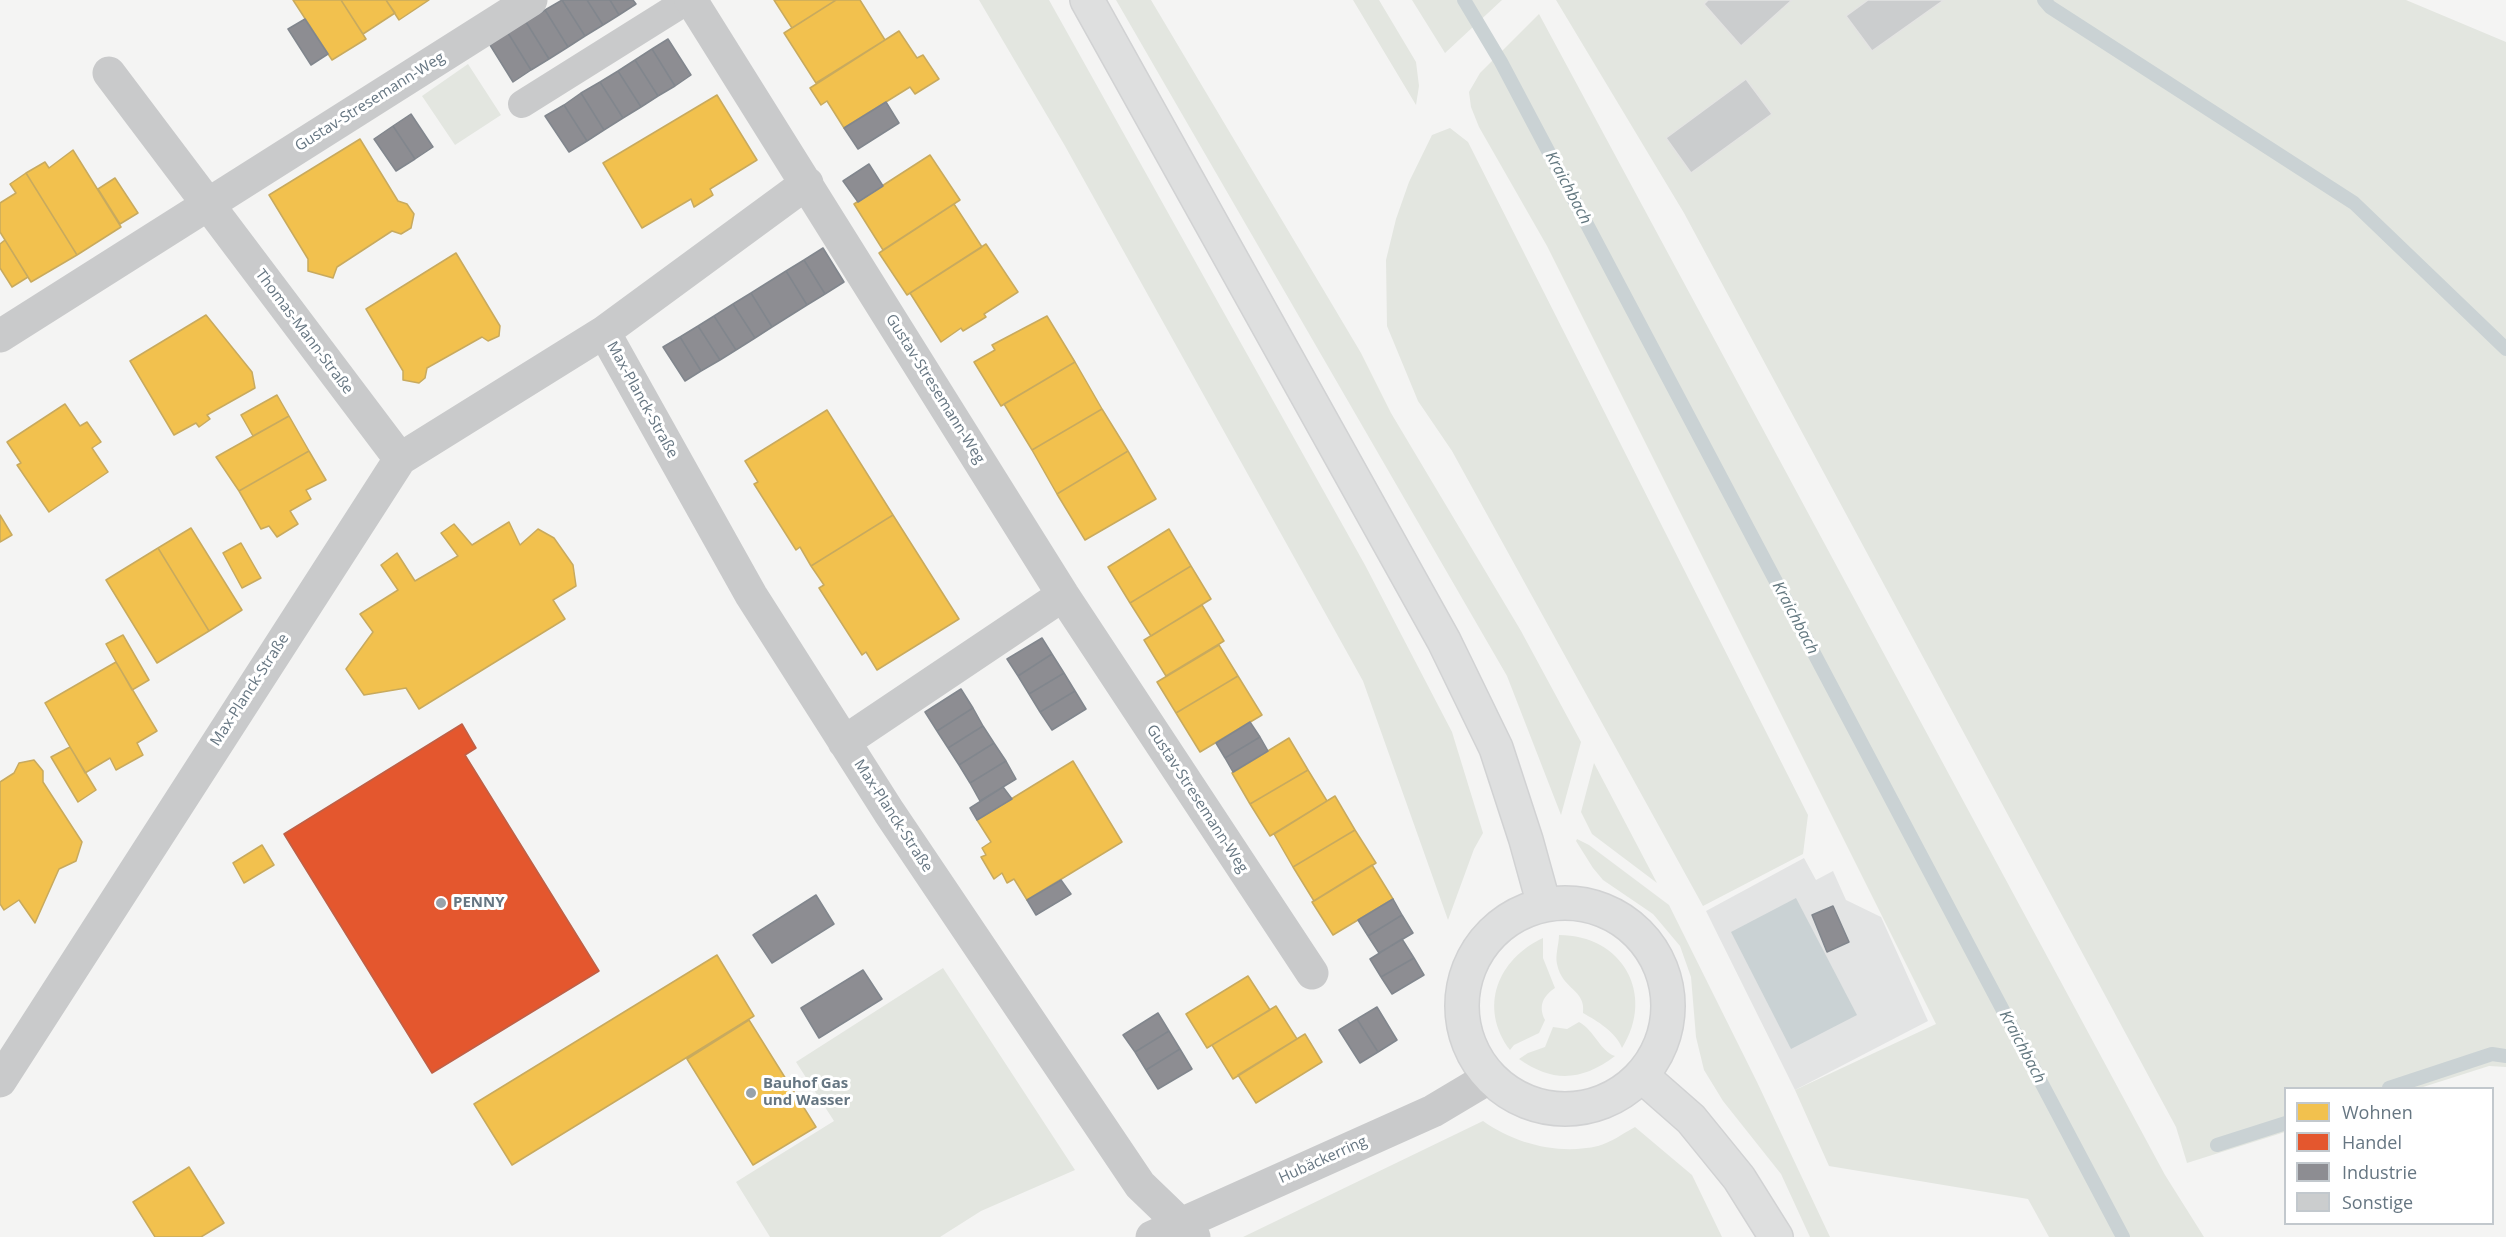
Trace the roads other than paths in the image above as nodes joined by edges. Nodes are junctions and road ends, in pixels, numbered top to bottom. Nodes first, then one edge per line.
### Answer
1 (531, 0) edge
2 (690, 0) edge
3 (1087, 0) edge
4 (109, 73) dead end
5 (522, 104) dead end
6 (807, 183) junction
7 (208, 205) junction
8 (604, 332) junction
9 (0, 336) edge
10 (400, 459) junction
11 (1063, 595) junction
12 (844, 742) junction
13 (1544, 905) junction
14 (1312, 973) dead end
15 (1642, 1076) junction
16 (1490, 1077) junction
17 (0, 1081) edge
18 (1175, 1233) edge
19 (1776, 1237) edge

1 - 7 street, Gustav-Stresemann-Weg
2 - 5 lane
2 - 6 street, Gustav-Stresemann-Weg
3 - 13 main road
4 - 7 street, Thomas-Mann-Straße
6 - 8 street
6 - 11 street, Gustav-Stresemann-Weg
7 - 9 street
7 - 10 street, Thomas-Mann-Straße
8 - 10 street, Max-Planck-Straße
8 - 12 street, Max-Planck-Straße
10 - 17 street, Max-Planck-Straße
11 - 12 street
11 - 14 street, Gustav-Stresemann-Weg
12 - 18 street, Max-Planck-Straße
13 - 15 main road
13 - 16 main road
15 - 16 main road
15 - 19 main road
16 - 18 street, Hubäckerring

